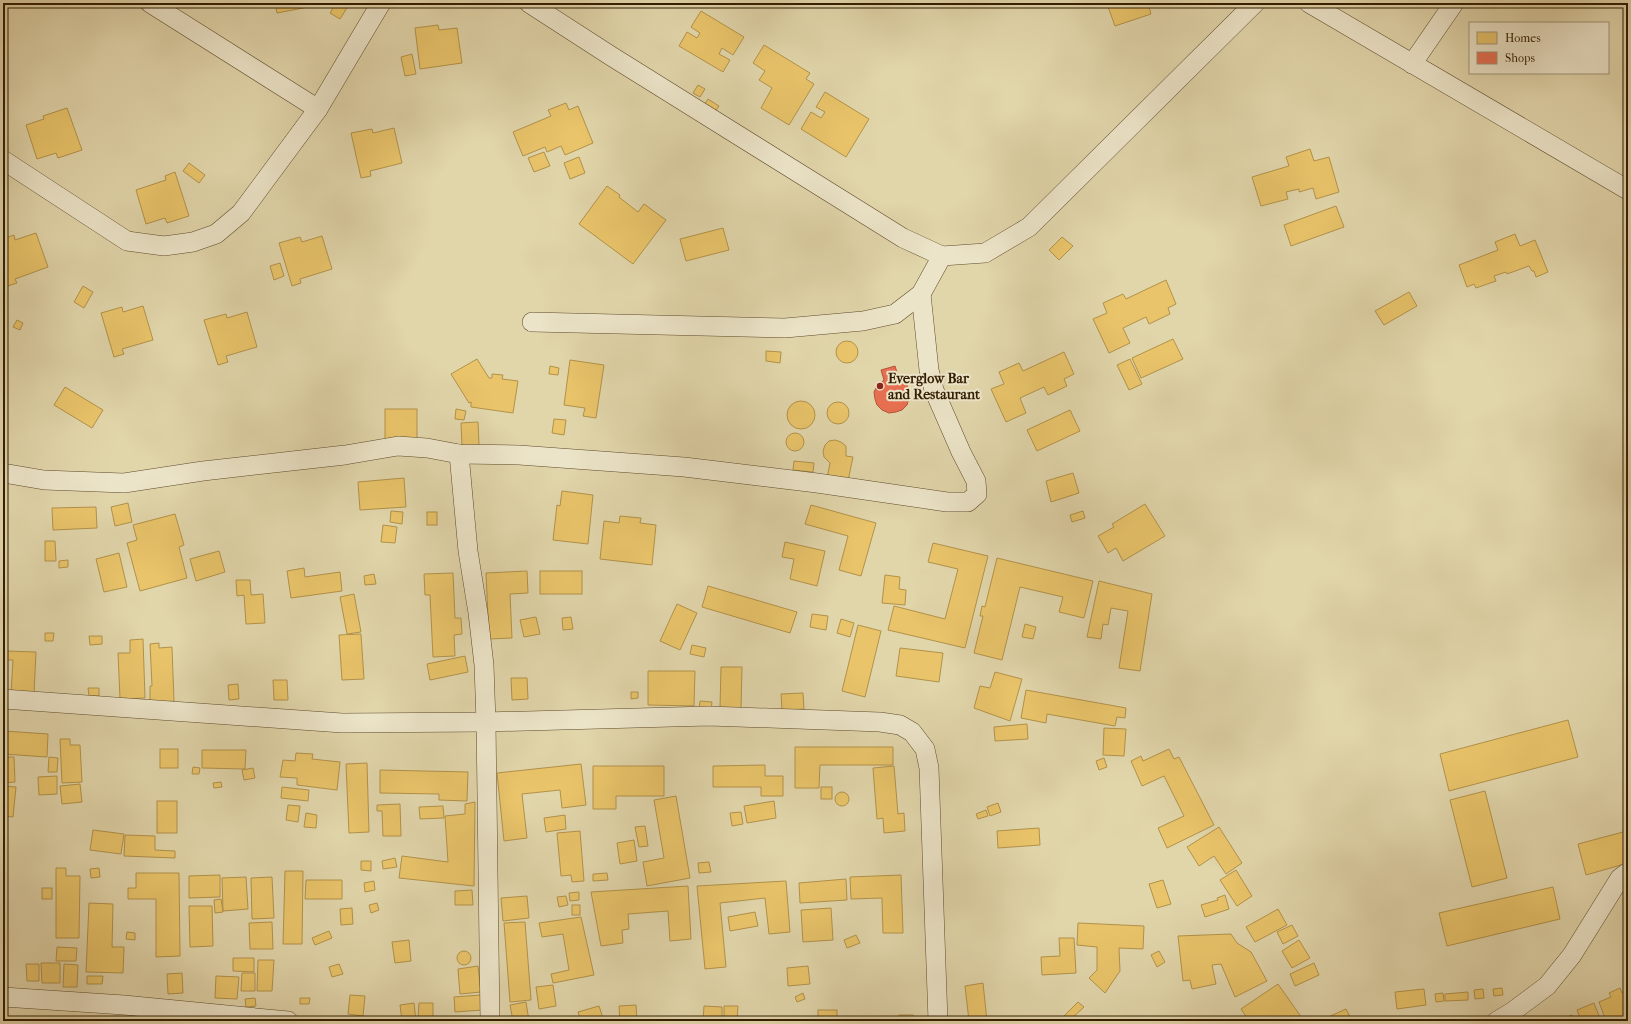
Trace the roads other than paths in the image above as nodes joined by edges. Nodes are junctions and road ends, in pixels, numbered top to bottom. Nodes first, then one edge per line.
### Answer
1 (150, 3) edge
2 (381, 3) edge
3 (529, 3) edge
4 (1255, 3) edge
5 (1309, 3) edge
6 (1454, 3) edge
7 (1412, 64) junction
8 (318, 110) junction
9 (3, 160) edge
10 (1628, 190) edge
11 (942, 256) junction
12 (921, 294) junction
13 (532, 322) dead end
14 (459, 454) junction
15 (3, 473) edge
16 (3, 699) edge
17 (486, 722) junction
18 (1628, 872) edge
19 (3, 997) edge
20 (246, 1019) edge
21 (288, 1021) edge
22 (490, 1021) edge
23 (938, 1021) edge
24 (1497, 1021) edge

1 - 8 street
2 - 8 street
3 - 11 street
4 - 11 street
5 - 7 street
6 - 7 street
7 - 10 street
8 - 9 street
11 - 12 street
12 - 13 street
12 - 14 street
14 - 15 street
14 - 17 street
16 - 17 street
17 - 22 street
17 - 23 street
18 - 24 street
19 - 20 street
20 - 21 street

